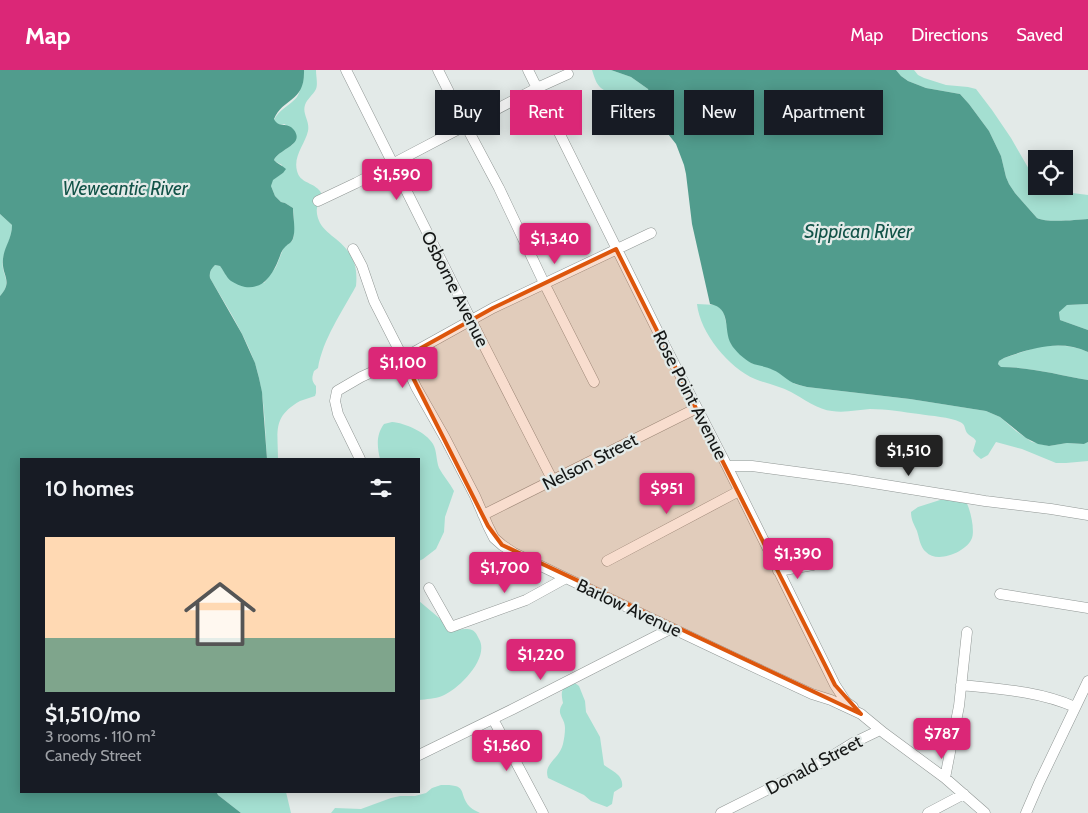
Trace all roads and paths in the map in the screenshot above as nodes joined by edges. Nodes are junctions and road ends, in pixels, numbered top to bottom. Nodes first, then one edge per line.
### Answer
1 (346, 70) edge
2 (438, 70) edge
3 (528, 70) edge
4 (568, 74) dead end
5 (537, 88) junction
6 (448, 90) edge
7 (500, 108) edge
8 (448, 135) edge
9 (471, 135) edge
10 (392, 163) junction
11 (318, 201) dead end
12 (651, 232) dead end
13 (353, 249) dead end
14 (616, 249) junction
15 (544, 283) junction
16 (471, 320) junction
17 (403, 358) junction
18 (594, 382) dead end
19 (697, 408) junction
20 (360, 458) edge
21 (727, 466) junction
22 (553, 481) junction
23 (739, 491) junction
24 (483, 515) junction
25 (1088, 515) edge
26 (607, 561) dead end
27 (813, 565) dead end
28 (778, 571) junction
29 (566, 578) junction
30 (429, 588) dead end
31 (1000, 594) dead end
32 (1088, 608) edge
33 (672, 628) junction
34 (967, 632) dead end
35 (1088, 682) edge
36 (961, 685) junction
37 (1075, 707) junction
38 (861, 714) junction
39 (493, 719) junction
40 (880, 730) junction
41 (420, 755) edge
42 (945, 778) junction
43 (964, 794) junction
44 (735, 810) edge
45 (543, 813) edge
46 (720, 813) edge
47 (928, 813) edge
48 (985, 813) edge
49 (1026, 813) edge

1 - 10 street, Osborne Avenue
2 - 6 street
3 - 5 street, Rose Point Avenue
4 - 5 street
5 - 7 street
5 - 14 street, Rose Point Avenue
8 - 10 street
9 - 15 street
10 - 11 street
10 - 16 street, Osborne Avenue
12 - 14 street
13 - 17 street, Barlow Avenue
14 - 15 street
14 - 19 street, Rose Point Avenue
15 - 16 street
15 - 18 street
16 - 17 street
16 - 22 street, Osborne Avenue
17 - 20 street
17 - 24 street, Barlow Avenue
19 - 21 street, Rose Point Avenue
19 - 22 street, Nelson Street
21 - 23 street, Rose Point Avenue
21 - 25 street
22 - 24 street, Nelson Street
23 - 26 street
23 - 28 street, Rose Point Avenue
24 - 29 street, Barlow Avenue
27 - 28 street
28 - 38 street, Rose Point Avenue
29 - 30 street
29 - 33 street, Barlow Avenue
31 - 32 street
33 - 38 street, Barlow Avenue
33 - 39 street
34 - 36 street
35 - 37 street
36 - 37 street
36 - 42 street
37 - 49 street
38 - 40 street, Barlow Avenue
39 - 41 street
39 - 45 street
40 - 42 street, Barlow Avenue
40 - 44 street, Donald Street
42 - 43 street, Barlow Avenue
43 - 47 street
43 - 48 street, Barlow Avenue
44 - 46 street, Donald Street

